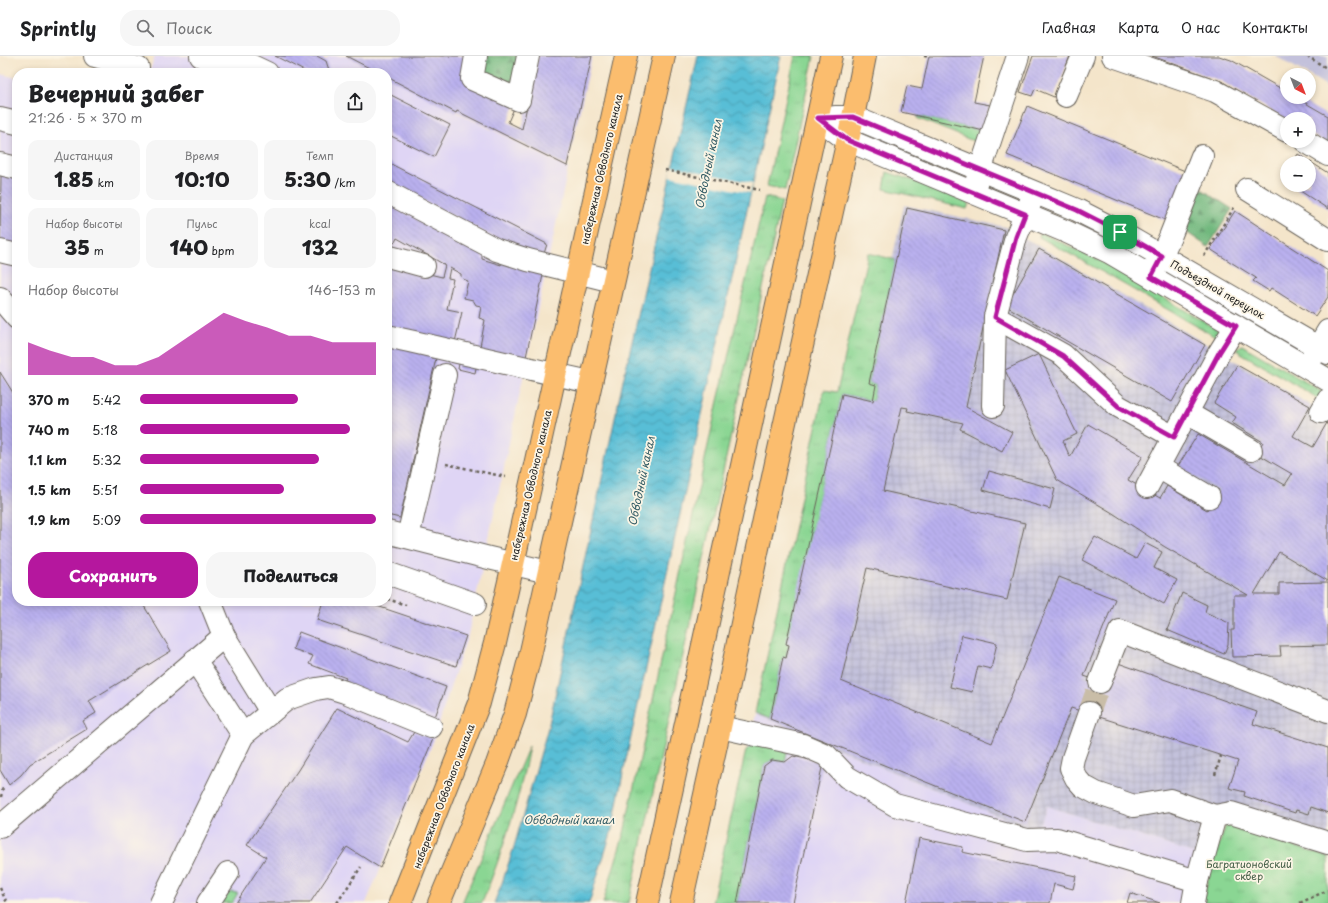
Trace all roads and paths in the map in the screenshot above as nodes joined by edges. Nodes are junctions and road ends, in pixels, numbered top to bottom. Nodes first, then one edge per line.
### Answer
1 (95, 56) edge
2 (201, 56) edge
3 (476, 56) edge
4 (528, 56) edge
5 (626, 56) edge
6 (662, 56) edge
7 (830, 56) edge
8 (865, 56) edge
9 (924, 56) edge
10 (1018, 56) edge
11 (1083, 56) edge
12 (1113, 56) edge
13 (1307, 56) edge
14 (929, 57) dead end
15 (139, 66) edge
16 (256, 68) edge
17 (1328, 69) edge
18 (1066, 96) dead end
19 (853, 117) junction
20 (818, 118) junction
21 (0, 119) edge
22 (12, 122) edge
23 (1280, 127) edge
24 (847, 140) junction
25 (1316, 148) edge
26 (1328, 155) edge
27 (1202, 156) dead end
28 (0, 164) edge
29 (12, 167) edge
30 (665, 170) dead end
31 (982, 170) junction
32 (1247, 189) joint
33 (760, 190) dead end
34 (973, 192) junction
35 (1034, 192) junction
36 (392, 195) edge
37 (1025, 214) junction
38 (1328, 240) edge
39 (0, 251) edge
40 (12, 254) edge
41 (1162, 256) junction
42 (392, 257) edge
43 (1204, 257) dead end
44 (424, 266) dead end
45 (578, 273) junction
46 (1151, 277) junction
47 (613, 280) junction
48 (0, 298) edge
49 (12, 312) edge
50 (995, 317) junction
51 (1236, 326) junction
52 (392, 337) edge
53 (1325, 344) edge
54 (1306, 367) junction
55 (555, 374) junction
56 (445, 375) dead end
57 (1328, 380) edge
58 (591, 382) junction
59 (993, 406) dead end
60 (1187, 413) junction
61 (1174, 437) junction
62 (1251, 450) dead end
63 (425, 460) junction
64 (1158, 467) junction
65 (506, 477) dead end
66 (1147, 487) dead end
67 (1209, 497) dead end
68 (392, 534) edge
69 (513, 564) junction
70 (548, 572) junction
71 (392, 575) edge
72 (475, 604) dead end
73 (212, 606) edge
74 (224, 636) junction
75 (195, 660) junction
76 (1100, 682) tunnel mouth
77 (1328, 711) edge
78 (271, 712) junction
79 (1089, 713) tunnel mouth
80 (720, 726) junction
81 (431, 727) dead end
82 (243, 735) junction
83 (1222, 756) dead end
84 (1215, 775) dead end
85 (1215, 816) junction
86 (0, 827) edge
87 (1328, 843) edge
88 (361, 867) dead end
89 (228, 872) dead end
90 (1197, 881) junction
91 (0, 888) edge
92 (1328, 890) edge
93 (7, 903) edge
94 (161, 903) edge
95 (208, 903) edge
96 (337, 903) edge
97 (400, 903) edge
98 (440, 903) edge
99 (647, 903) edge
100 (681, 903) edge
101 (1193, 903) edge
102 (1300, 903) edge

1 - 15 street
2 - 16 street
3 - 4 street
5 - 45 main road, набережная Обводного канала
6 - 47 main road
7 - 20 main road
8 - 19 main road
9 - 14 path
10 - 31 street
11 - 18 street
12 - 23 street
13 - 17 path
19 - 20 street, Подъездной переулок
19 - 24 main road
19 - 31 street, Подъездной переулок
20 - 24 street
20 - 99 main road
21 - 22 street
24 - 34 street
24 - 80 main road
25 - 26 street
27 - 41 street
28 - 29 street
30 - 33 path
31 - 34 street
31 - 35 street, Подъездной переулок
32 - 38 street
32 - 43 path
34 - 37 street
35 - 37 street
35 - 41 street, Подъездной переулок
36 - 45 street
37 - 46 street
37 - 50 street
39 - 40 street
41 - 46 street
41 - 53 street, Подъездной переулок
42 - 44 street
45 - 47 street
45 - 55 main road, набережная Обводного канала
46 - 51 street
47 - 58 main road
48 - 49 street
50 - 59 street
50 - 61 street
51 - 54 street
51 - 60 street
52 - 55 street
53 - 54 street
54 - 57 street
55 - 58 street
55 - 69 main road, набережная Обводного канала
56 - 63 street
58 - 70 main road
60 - 61 street
60 - 62 street
61 - 64 street
63 - 65 path
63 - 68 street
64 - 66 street
64 - 67 street
68 - 69 street
69 - 70 street
69 - 97 main road, набережная Обводного канала
70 - 98 main road
71 - 72 street
73 - 74 street
74 - 75 street
74 - 78 street
75 - 82 street
75 - 86 street
76 - 77 street
78 - 81 street
78 - 82 street
79 - 85 street
80 - 90 street
80 - 100 main road
82 - 94 street
83 - 84 path
85 - 87 street
85 - 90 street
88 - 96 path
89 - 95 street
90 - 101 street
91 - 93 path
92 - 102 path

